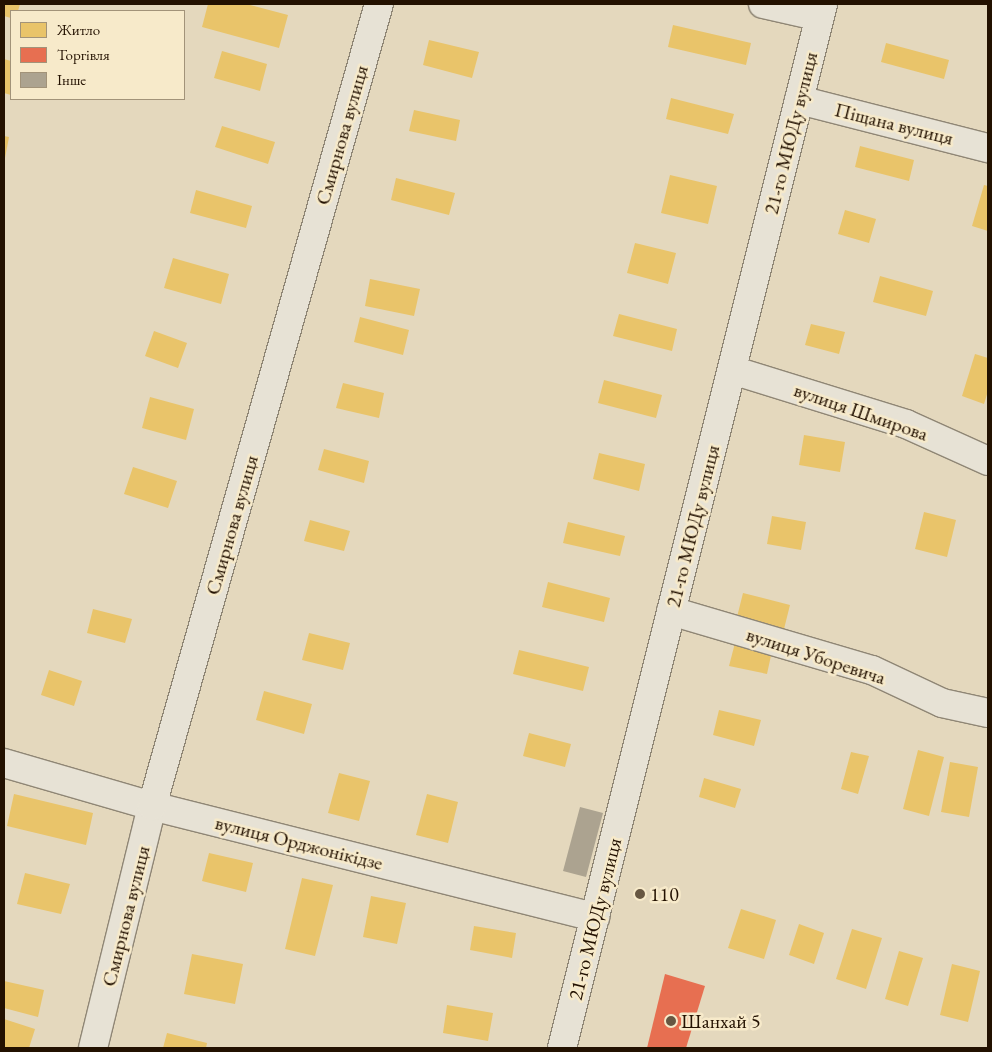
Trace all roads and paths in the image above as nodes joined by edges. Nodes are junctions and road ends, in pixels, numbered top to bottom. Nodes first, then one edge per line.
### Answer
1 (379, 4) edge
2 (763, 4) edge
3 (822, 11) edge
4 (800, 100) junction
5 (988, 148) edge
6 (732, 370) junction
7 (988, 460) edge
8 (672, 611) junction
9 (988, 713) edge
10 (4, 763) edge
11 (152, 806) junction
12 (595, 917) junction
13 (93, 1048) edge
14 (562, 1048) edge

1 - 11 street, Смирнова вулиця
2 - 3 street
3 - 4 street, 21-го МЮДу вулиця
4 - 5 street, Піщана вулиця
4 - 6 street, 21-го МЮДу вулиця
6 - 7 street, вулиця Шмирова
6 - 8 street, 21-го МЮДу вулиця
8 - 9 street, вулиця Уборевича
8 - 12 street, 21-го МЮДу вулиця
10 - 11 street, вулиця Орджонікідзе
11 - 12 street, вулиця Орджонікідзе
11 - 13 street, Смирнова вулиця
12 - 14 street, 21-го МЮДу вулиця

